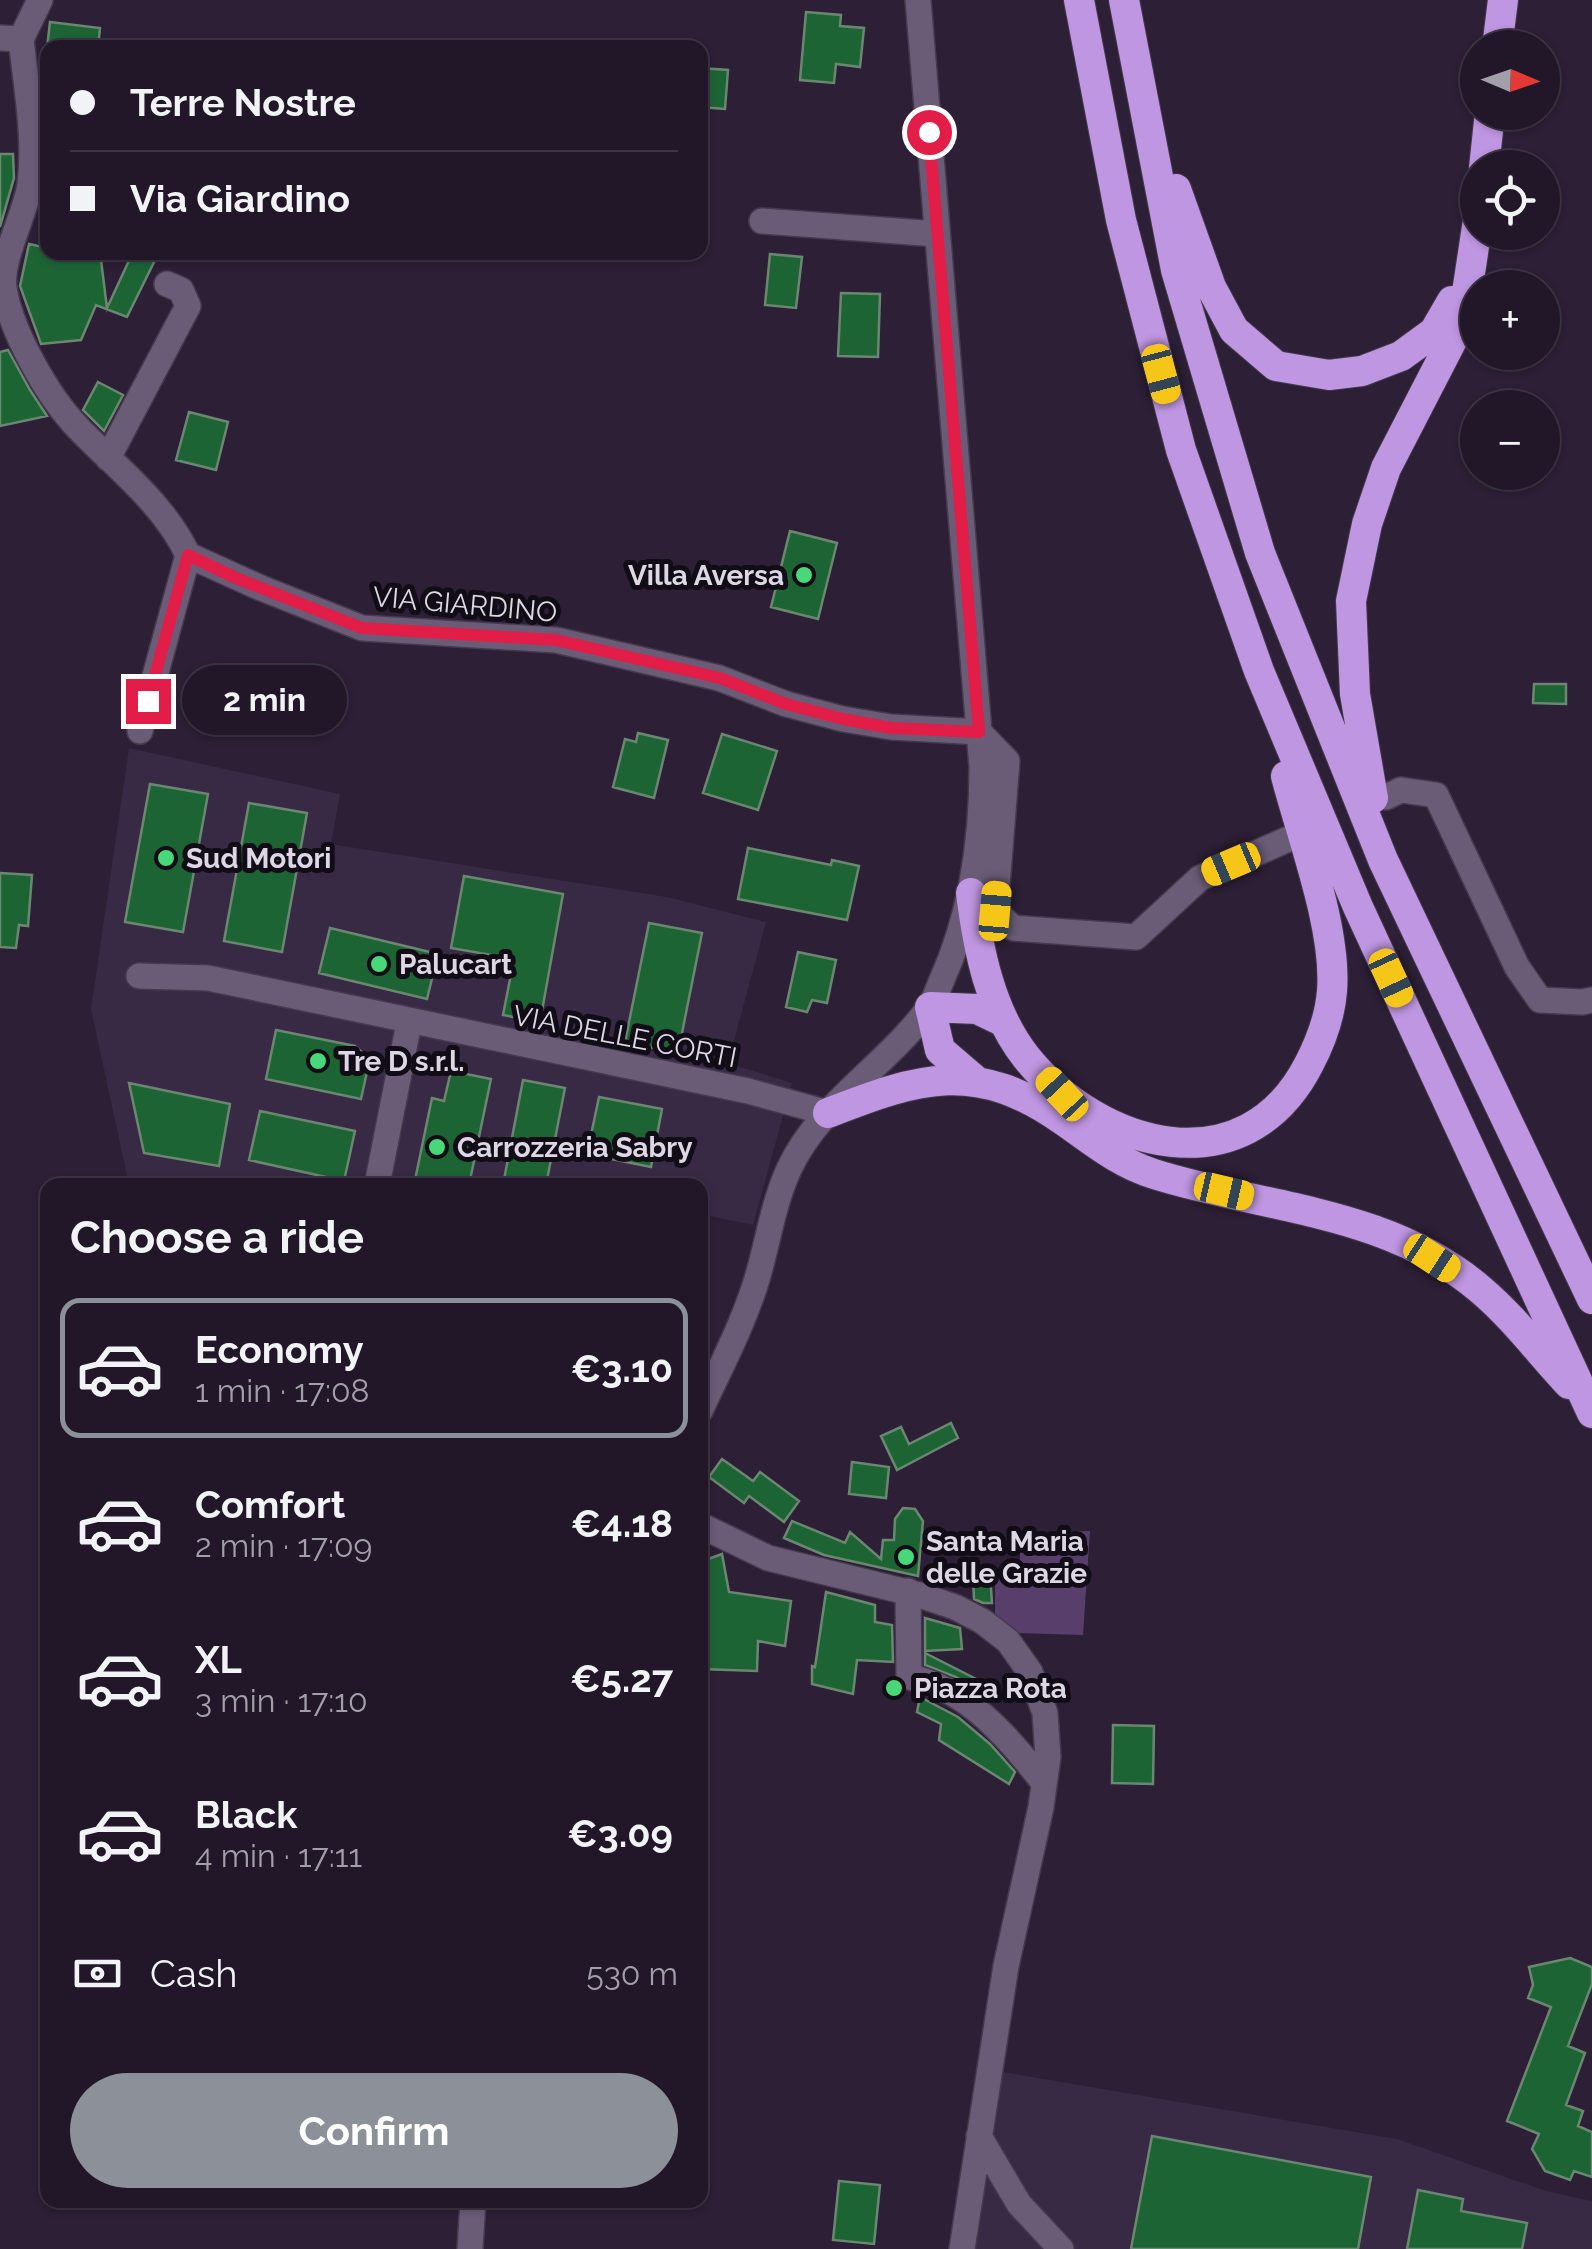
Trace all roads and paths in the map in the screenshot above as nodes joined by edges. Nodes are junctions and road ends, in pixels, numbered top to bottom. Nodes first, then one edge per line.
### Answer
1 (40, 0) edge
2 (918, 0) edge
3 (1079, 0) edge
4 (1124, 0) edge
5 (1503, 0) edge
6 (1499, 30) edge
7 (10, 38) edge
8 (1141, 91) junction
9 (762, 221) dead end
10 (937, 234) junction
11 (1474, 250) edge
12 (1472, 263) junction
13 (167, 284) dead end
14 (108, 458) junction
15 (188, 555) junction
16 (1259, 671) junction
17 (140, 732) dead end
18 (979, 732) junction
19 (1386, 797) dead end
20 (1293, 838) dead end
21 (1384, 860) junction
22 (971, 892) junction
23 (139, 976) dead end
24 (1592, 1000) edge
25 (930, 1007) junction
26 (1002, 1021) junction
27 (409, 1023) junction
28 (975, 1080) junction
29 (828, 1112) junction
30 (378, 1178) edge
31 (1592, 1299) edge
32 (708, 1394) edge
33 (1590, 1409) edge
34 (708, 1534) edge
35 (908, 1592) junction
36 (1044, 1784) junction
37 (979, 2136) junction
38 (473, 2208) edge
39 (470, 2249) edge
40 (962, 2249) edge
41 (1061, 2249) edge

1 - 7 street
2 - 10 street
3 - 16 highway
4 - 8 highway
5 - 6 highway
7 - 14 street
8 - 12 highway
8 - 21 highway
9 - 10 street
10 - 18 street
11 - 12 highway
12 - 21 highway
13 - 14 street
14 - 15 street
15 - 17 street
15 - 18 street, VIA GIARDINO
16 - 26 highway
16 - 33 highway
18 - 20 street
18 - 22 street
19 - 24 street
21 - 31 highway
22 - 25 street
22 - 26 highway
23 - 27 street, VIA DELLE CORTI
25 - 26 highway
25 - 28 highway
25 - 29 street
27 - 29 street, VIA DELLE CORTI
27 - 30 street
28 - 29 highway
28 - 33 highway
29 - 32 street
34 - 35 street
35 - 36 street
35 - 36 street
36 - 37 street
37 - 40 street
37 - 41 street
38 - 39 street

